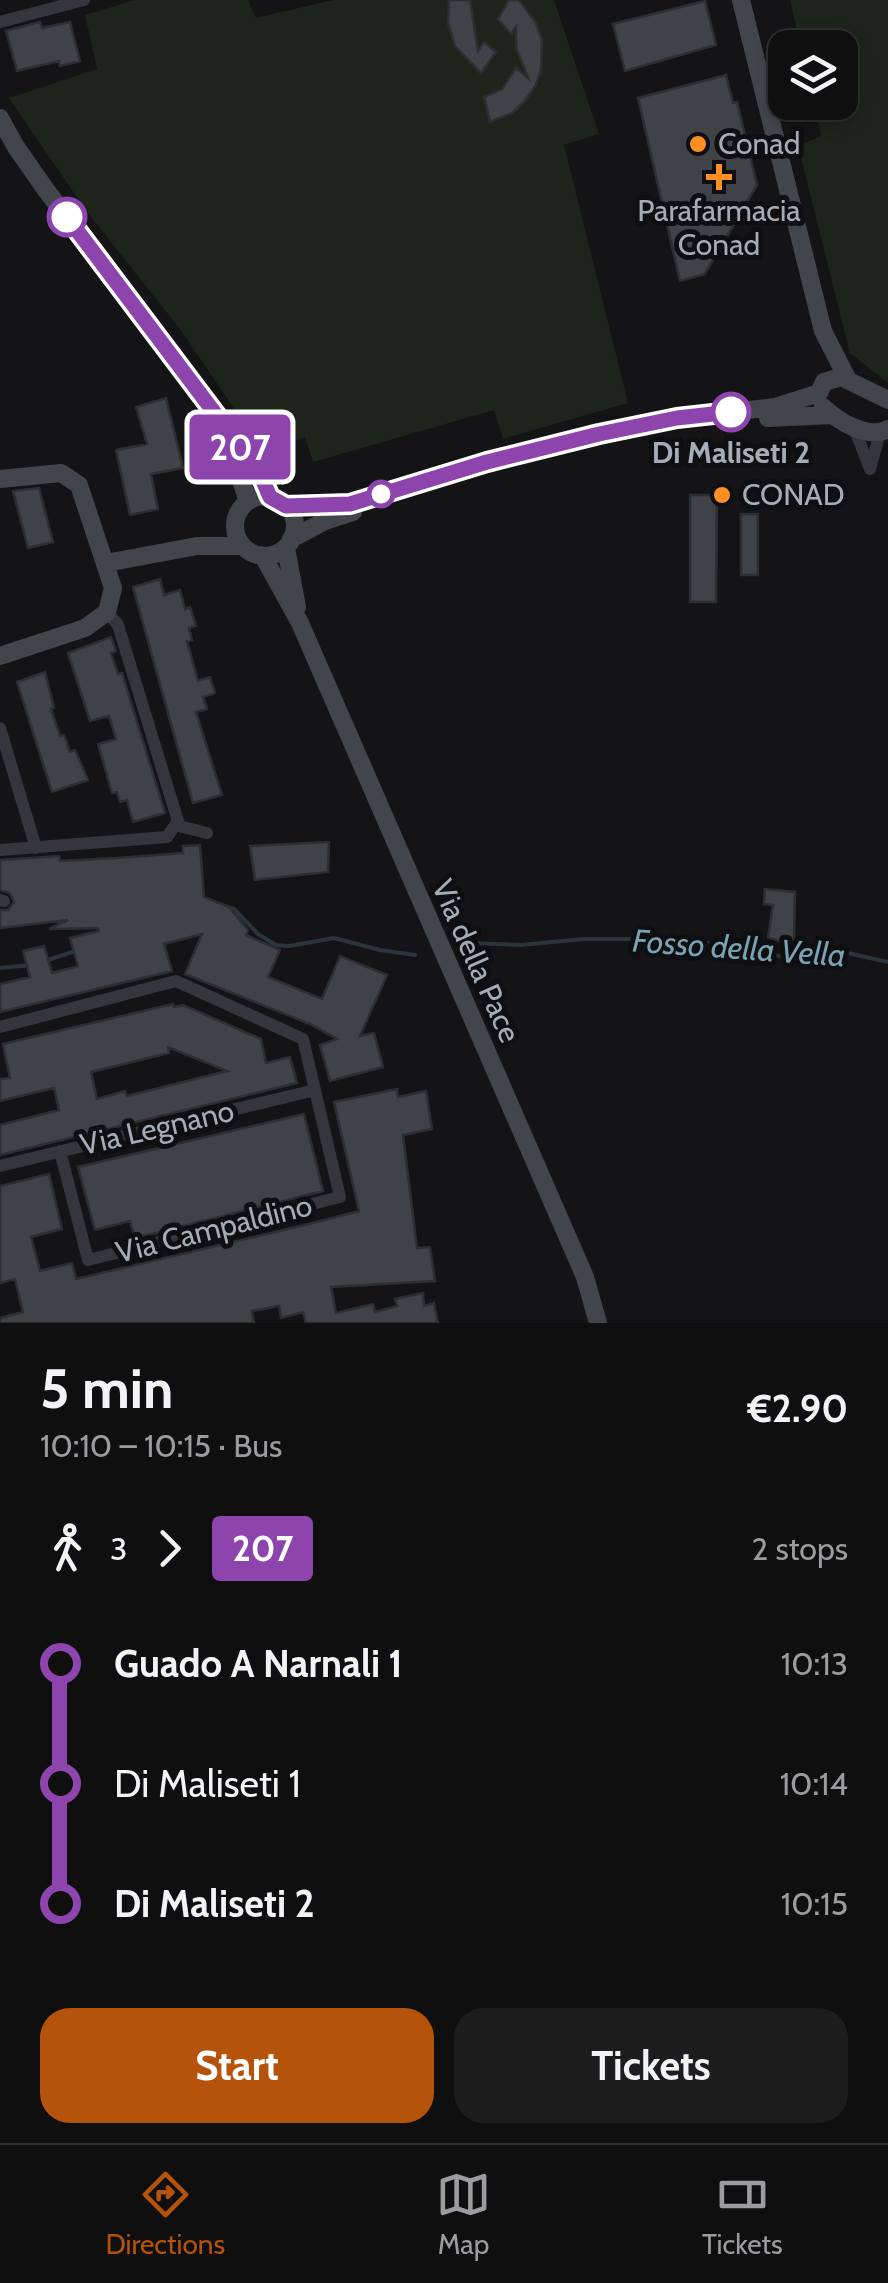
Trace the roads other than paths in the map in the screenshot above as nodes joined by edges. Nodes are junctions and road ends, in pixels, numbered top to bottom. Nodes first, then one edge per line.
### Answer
1 (84, 0) edge
2 (741, 0) edge
3 (0, 22) edge
4 (0, 118) edge
5 (823, 330) junction
6 (847, 378) junction
7 (821, 387) junction
8 (888, 400) edge
9 (832, 415) junction
10 (220, 420) junction
11 (853, 425) junction
12 (884, 431) edge
13 (0, 479) edge
14 (248, 501) junction
15 (278, 501) junction
16 (321, 514) junction
17 (235, 524) junction
18 (288, 543) junction
19 (196, 546) junction
20 (242, 546) junction
21 (263, 556) junction
22 (106, 563) junction
23 (107, 612) junction
24 (300, 623) junction
25 (0, 656) edge
26 (0, 728) edge
27 (171, 831) junction
28 (207, 833) dead end
29 (36, 848) junction
30 (0, 850) edge
31 (0, 1026) edge
32 (315, 1090) junction
33 (60, 1151) junction
34 (0, 1166) edge
35 (598, 1323) edge

1 - 3 street
2 - 5 street
4 - 10 street
5 - 6 street
5 - 7 street
6 - 7 street
6 - 8 street
7 - 9 street
7 - 16 street
9 - 11 street
9 - 16 street
10 - 14 street
10 - 15 street
11 - 12 street
11 - 12 street
13 - 22 street
14 - 15 street
14 - 17 street
15 - 16 street
15 - 18 street
16 - 18 street
17 - 19 street
17 - 20 street
18 - 21 street
18 - 24 street
19 - 20 street
19 - 22 street
20 - 21 street
21 - 24 street
22 - 23 street
23 - 25 street
23 - 27 street
24 - 35 street, Via della Pace
26 - 29 street
27 - 28 street
27 - 29 street
29 - 30 street
31 - 32 street
32 - 33 street, Via Legnano
32 - 33 street, Via Campaldino
33 - 34 street, Via Legnano

